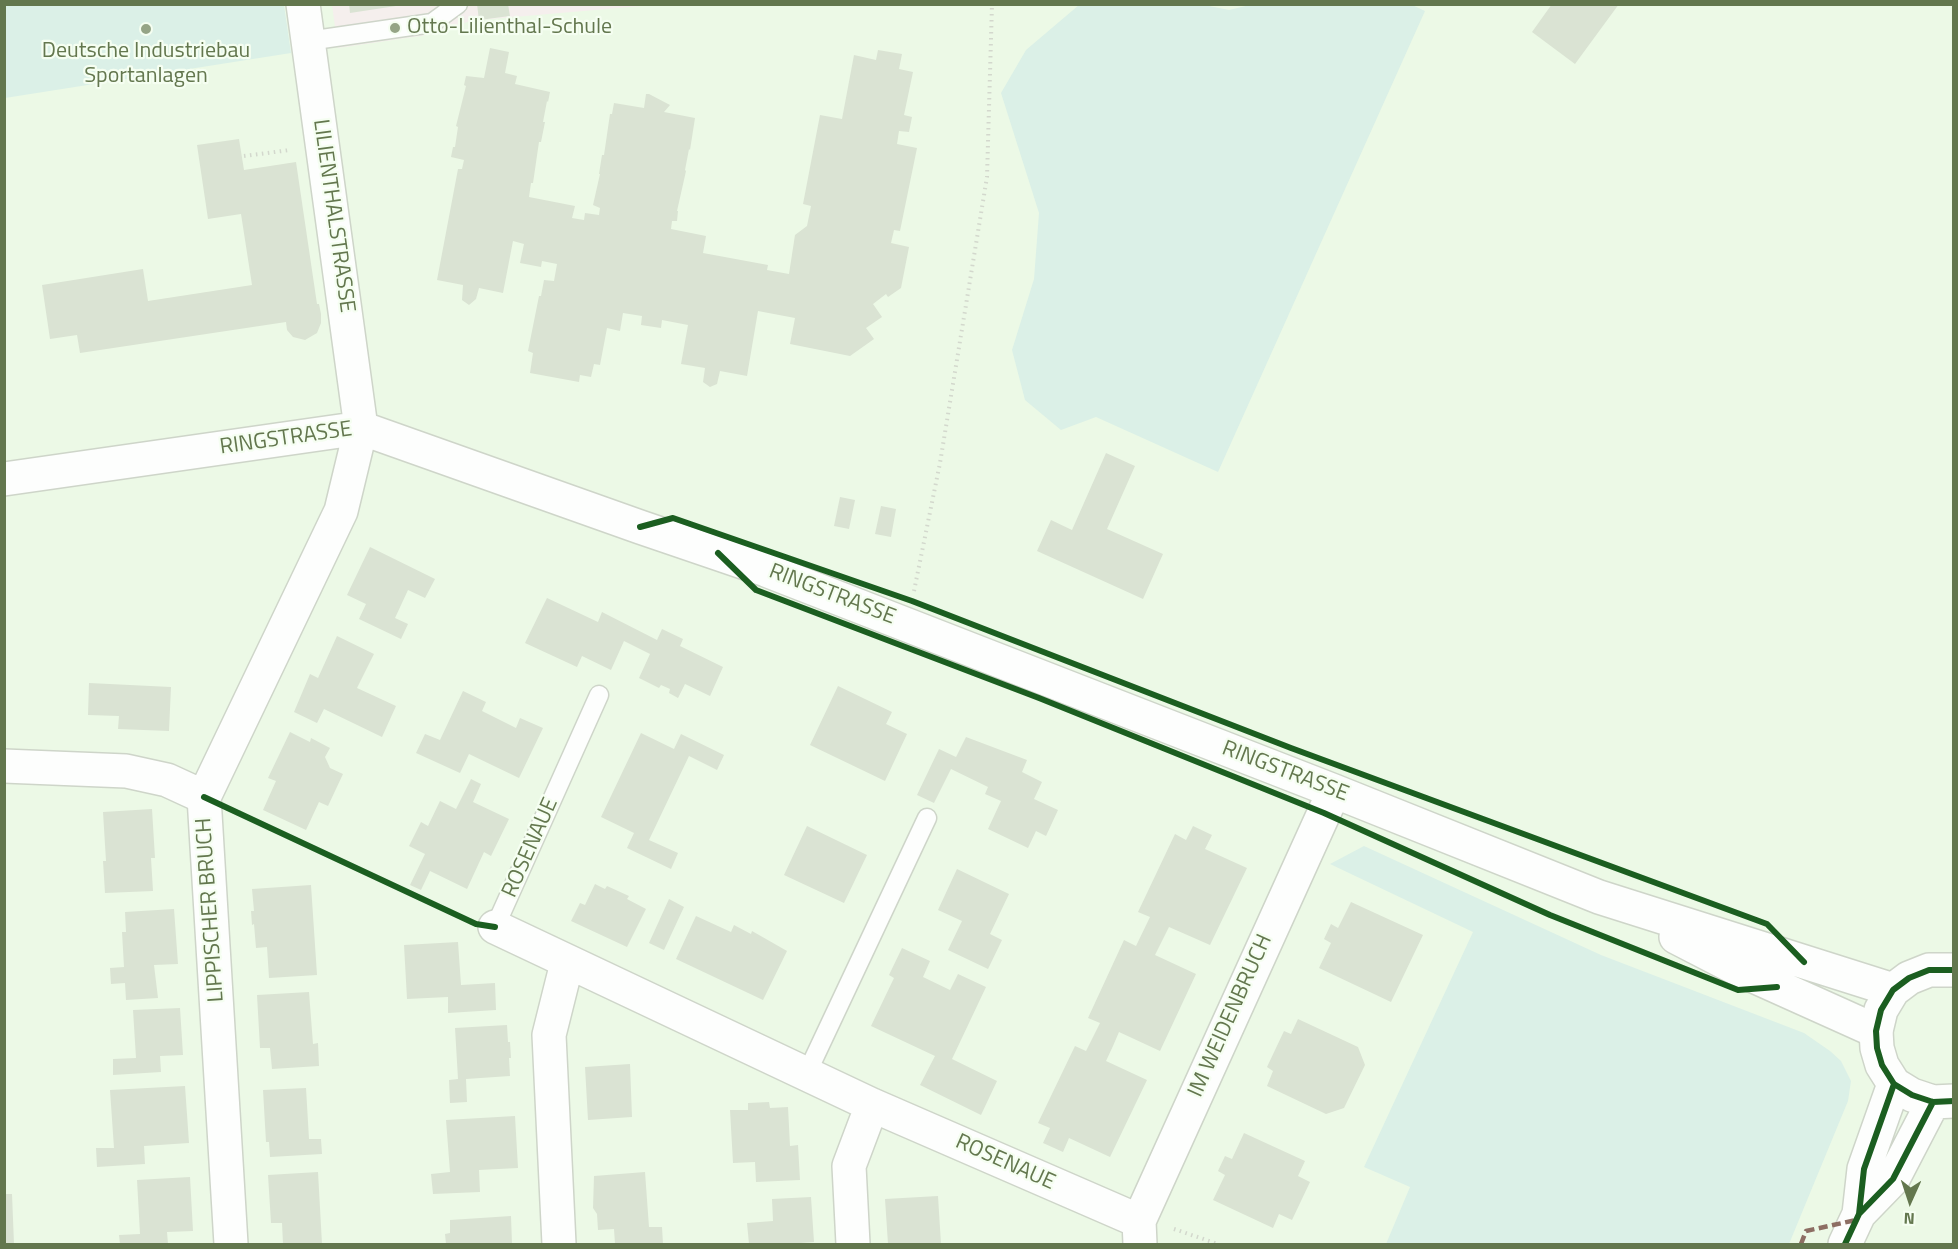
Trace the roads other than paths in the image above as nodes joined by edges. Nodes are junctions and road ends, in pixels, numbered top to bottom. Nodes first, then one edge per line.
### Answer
1 (303, 4) edge
2 (458, 4) edge
3 (308, 41) junction
4 (361, 428) junction
5 (4, 479) edge
6 (599, 695) dead end
7 (4, 766) edge
8 (1334, 791) junction
9 (204, 797) junction
10 (927, 818) dead end
11 (1599, 897) junction
12 (495, 927) joint
13 (567, 963) junction
14 (1952, 967) edge
15 (1893, 990) junction
16 (1876, 1031) junction
17 (807, 1073) junction
18 (1894, 1084) junction
19 (1943, 1102) edge
20 (872, 1105) junction
21 (1859, 1214) junction
22 (1139, 1233) edge
23 (231, 1245) edge
24 (559, 1245) edge
25 (853, 1245) edge
26 (1845, 1245) edge

1 - 3 street, LILIENTHALSTRASSE
2 - 3 lane
3 - 4 street, LILIENTHALSTRASSE
4 - 5 street, RINGSTRASSE
4 - 8 street, RINGSTRASSE
4 - 9 street, LIPPISCHER BRUCH
6 - 12 lane, ROSENAUE
7 - 9 street
8 - 11 street, RINGSTRASSE
8 - 22 street, IM WEIDENBRUCH
9 - 23 street, LIPPISCHER BRUCH
10 - 17 lane
11 - 15 street, RINGSTRASSE
11 - 16 street, RINGSTRASSE
12 - 13 street, ROSENAUE
13 - 17 street, ROSENAUE
13 - 24 street
14 - 15 street
15 - 16 street
16 - 18 street
17 - 20 street, ROSENAUE
18 - 19 street
18 - 21 street
19 - 21 street
20 - 22 street, ROSENAUE
20 - 25 street
21 - 26 street

